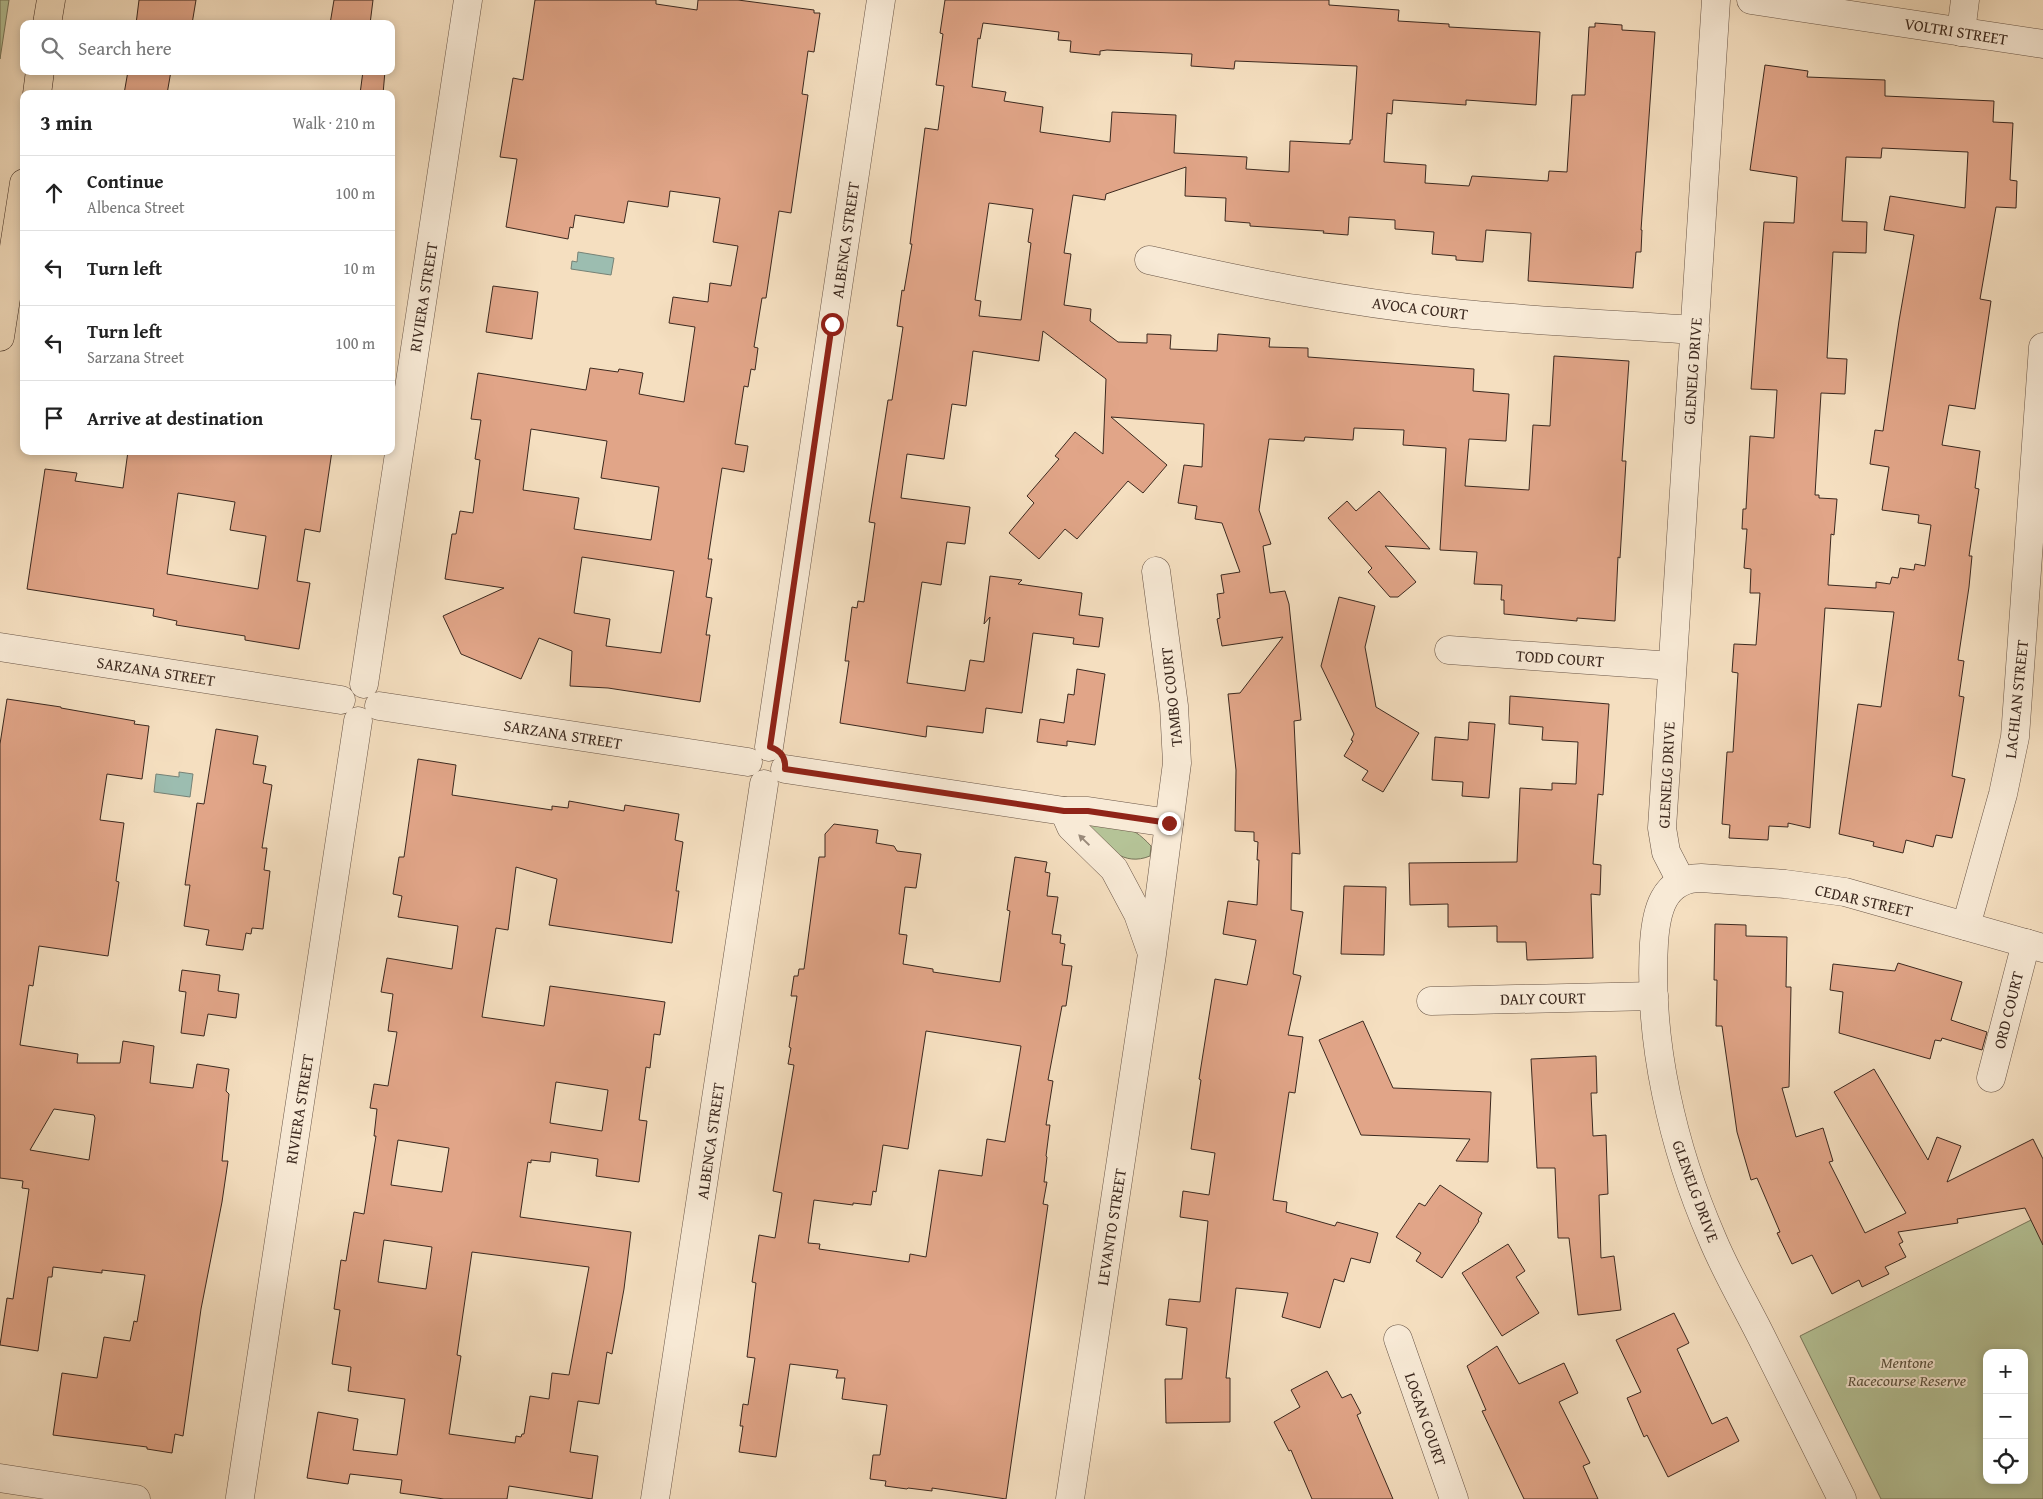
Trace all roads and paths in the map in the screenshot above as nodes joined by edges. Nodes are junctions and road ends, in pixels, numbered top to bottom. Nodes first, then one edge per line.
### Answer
1 (51, 0) edge
2 (468, 0) edge
3 (881, 0) edge
4 (1716, 0) edge
5 (1751, 0) edge
6 (1966, 0) edge
7 (48, 20) edge
8 (1961, 32) junction
9 (2043, 44) edge
10 (39, 75) edge
11 (38, 90) edge
12 (20, 209) edge
13 (1149, 260) dead end
14 (1695, 330) junction
15 (0, 337) edge
16 (2043, 347) edge
17 (2042, 380) edge
18 (1156, 571) dead end
19 (0, 647) edge
20 (1449, 650) dead end
21 (1672, 666) junction
22 (367, 703) junction
23 (770, 747) junction
24 (748, 762) junction
25 (774, 776) junction
26 (1064, 811) junction
27 (1169, 823) junction
28 (1164, 863) junction
29 (1114, 869) junction
30 (1681, 882) junction
31 (1966, 926) junction
32 (2034, 945) edge
33 (1152, 954) junction
34 (1654, 996) junction
35 (1431, 1001) dead end
36 (1991, 1078) dead end
37 (1398, 1339) dead end
38 (0, 1478) edge
39 (239, 1498) edge
40 (136, 1499) edge
41 (655, 1499) edge
42 (1070, 1499) edge
43 (1454, 1499) edge
44 (1842, 1499) edge

1 - 7 highway
2 - 22 street, RIVIERA STREET
3 - 23 street, ALBENCA STREET
4 - 14 street, GLENELG DRIVE
5 - 8 street, VOLTRI STREET
6 - 8 street
8 - 9 street, VOLTRI STREET
10 - 11 highway
12 - 15 highway
13 - 14 street, AVOCA COURT
14 - 21 street, GLENELG DRIVE
16 - 17 street, LACHLAN STREET
17 - 31 street, LACHLAN STREET
18 - 27 street, TAMBO COURT
19 - 22 street, SARZANA STREET
20 - 21 street, TODD COURT
21 - 30 street, GLENELG DRIVE
22 - 24 street, SARZANA STREET
22 - 39 street, RIVIERA STREET
23 - 24 street
23 - 25 street
24 - 25 street
25 - 26 street
25 - 41 street, ALBENCA STREET
26 - 27 street
29 -> 26 street, LEVANTO STREET
27 - 28 street, LEVANTO STREET
28 - 29 street
28 - 33 street, LEVANTO STREET
29 - 33 street, LEVANTO STREET
30 - 31 street, CEDAR STREET
30 - 34 street, GLENELG DRIVE
31 - 32 street, CEDAR STREET
32 - 36 street, ORD COURT
33 - 42 street, LEVANTO STREET
34 - 35 street, DALY COURT
34 - 44 street, GLENELG DRIVE
37 - 43 street, LOGAN COURT
38 - 40 street

